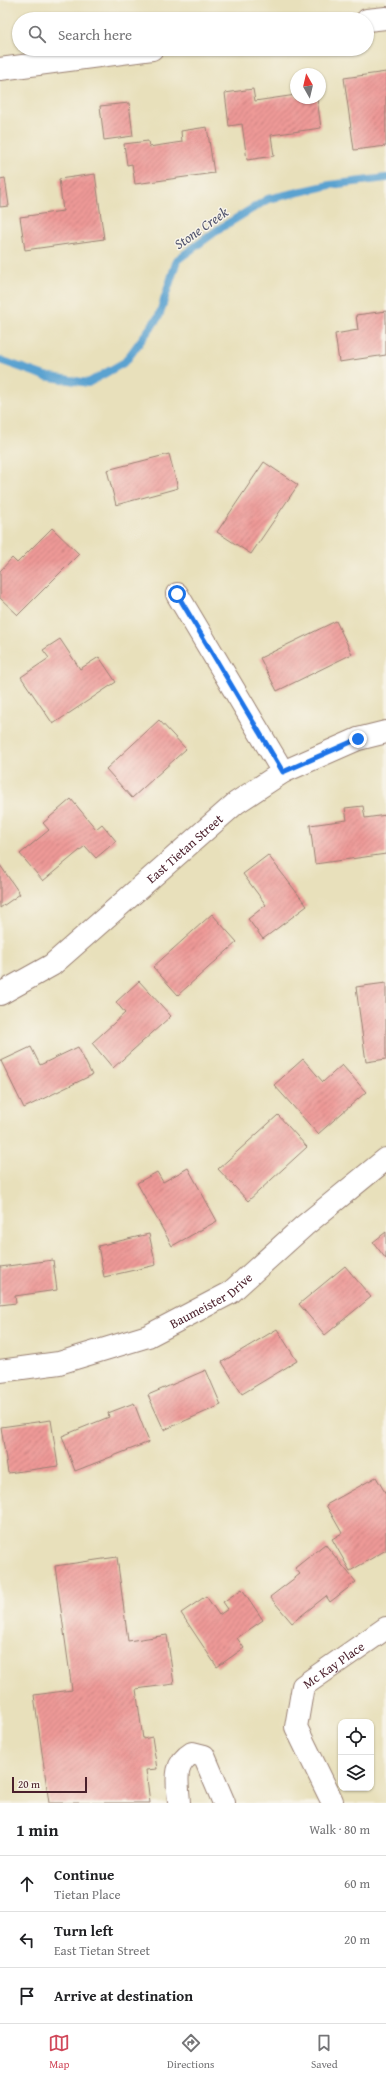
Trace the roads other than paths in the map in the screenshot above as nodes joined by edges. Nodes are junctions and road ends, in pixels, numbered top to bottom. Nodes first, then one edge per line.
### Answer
1 (386, 18) edge
2 (374, 19) edge
3 (99, 56) edge
4 (0, 69) edge
5 (177, 594) dead end
6 (386, 732) edge
7 (283, 772) junction
8 (0, 994) edge
9 (386, 1159) edge
10 (0, 1370) edge
11 (386, 1628) edge
12 (332, 1801) dead end
13 (178, 1803) edge
14 (224, 1803) edge

1 - 2 street
3 - 4 street
5 - 7 street
6 - 7 street, East Tietan Street
7 - 8 street, East Tietan Street
9 - 10 street, Baumeister Drive
11 - 12 street, Mc Kay Place
13 - 14 street

